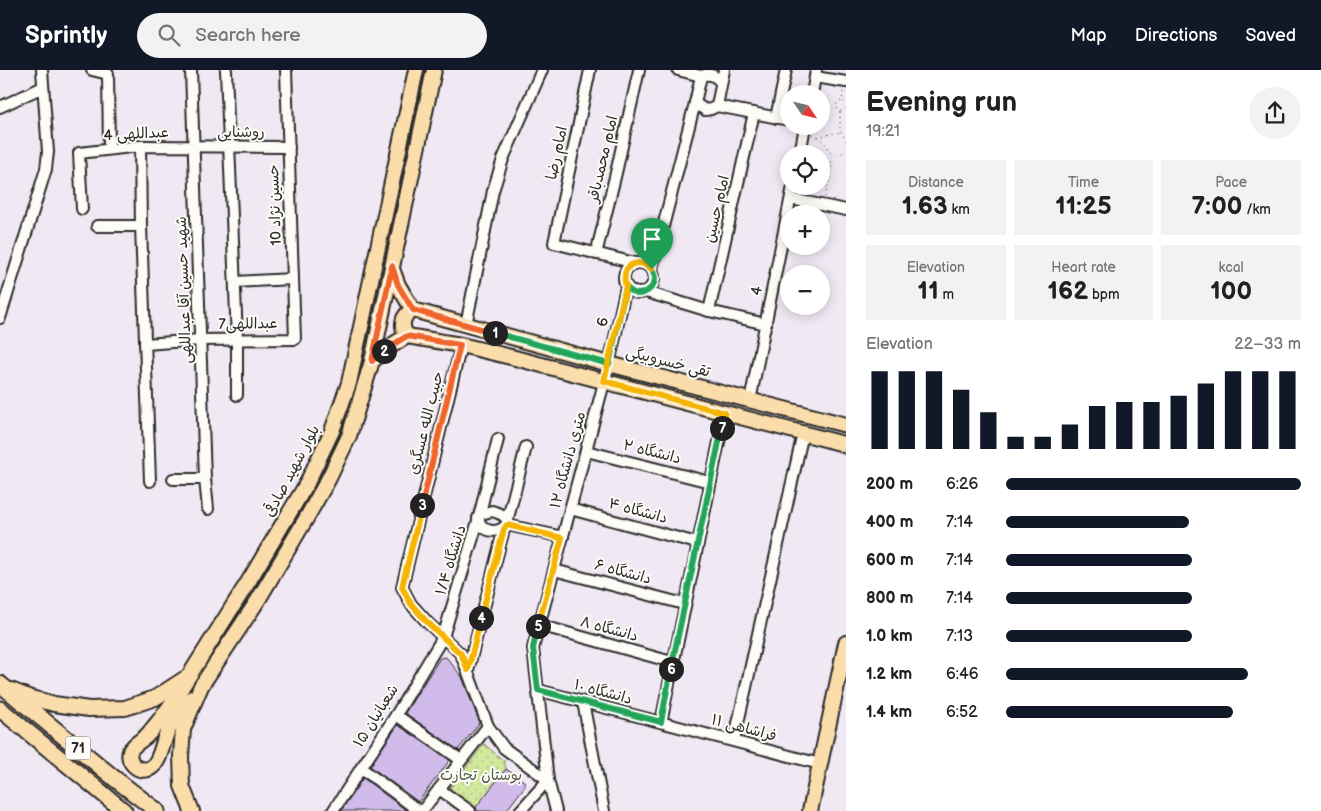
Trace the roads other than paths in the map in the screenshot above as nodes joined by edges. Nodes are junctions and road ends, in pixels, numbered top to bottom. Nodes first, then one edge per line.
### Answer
1 (42, 70) edge
2 (92, 70) edge
3 (191, 70) edge
4 (226, 70) edge
5 (286, 70) edge
6 (416, 70) edge
7 (434, 70) edge
8 (542, 70) edge
9 (590, 70) edge
10 (639, 70) edge
11 (678, 70) edge
12 (724, 70) edge
13 (786, 70) edge
14 (816, 73) edge
15 (701, 76) junction
16 (721, 82) junction
17 (846, 82) edge
18 (43, 87) junction
19 (695, 104) junction
20 (0, 106) edge
21 (716, 106) junction
22 (754, 113) junction
23 (776, 118) junction
24 (780, 119) edge
25 (140, 146) junction
26 (194, 147) junction
27 (230, 147) junction
28 (289, 147) junction
29 (109, 150) junction
30 (792, 195) edge
31 (791, 199) junction
32 (82, 209) dead end
33 (846, 210) edge
34 (97, 226) dead end
35 (141, 226) junction
36 (596, 254) junction
37 (635, 263) junction
38 (392, 266) junction
39 (652, 269) junction
40 (293, 279) junction
41 (235, 282) junction
42 (626, 287) junction
43 (646, 292) junction
44 (413, 310) junction
45 (709, 311) junction
46 (0, 318) edge
47 (466, 324) junction
48 (766, 324) junction
49 (407, 336) junction
50 (295, 338) joint
51 (238, 339) junction
52 (200, 340) junction
53 (145, 344) junction
54 (460, 345) junction
55 (372, 361) junction
56 (609, 364) junction
57 (604, 381) junction
58 (237, 395) dead end
59 (750, 401) junction
60 (725, 413) junction
61 (846, 425) edge
62 (803, 433) junction
63 (498, 439) dead end
64 (846, 446) edge
65 (526, 447) dead end
66 (586, 451) junction
67 (205, 479) junction
68 (173, 480) dead end
69 (150, 481) dead end
70 (710, 482) junction
71 (208, 509) dead end
72 (570, 509) junction
73 (479, 519) junction
74 (506, 525) junction
75 (562, 538) junction
76 (697, 543) junction
77 (554, 570) junction
78 (684, 604) junction
79 (539, 625) junction
80 (443, 637) junction
81 (846, 643) edge
82 (672, 662) junction
83 (468, 670) junction
84 (189, 676) junction
85 (842, 676) edge
86 (2, 686) edge
87 (201, 686) junction
88 (538, 690) junction
89 (583, 702) junction
90 (0, 709) edge
91 (396, 715) junction
92 (661, 722) junction
93 (488, 726) junction
94 (734, 741) junction
95 (462, 760) junction
96 (820, 764) junction
97 (361, 768) junction
98 (548, 780) junction
99 (439, 789) junction
100 (124, 811) edge
101 (157, 811) edge
102 (192, 811) edge
103 (333, 811) edge
104 (420, 811) edge
105 (470, 811) edge
106 (520, 811) edge
107 (556, 811) edge
108 (604, 811) edge
109 (810, 811) edge

1 - 18 street
2 - 29 street
3 - 26 street, شهید حسین آقا عبداللهی
4 - 27 street
5 - 28 street, حسین نژاد 10
6 - 84 main road, بلوار شهید صادقی
7 - 38 main road
8 - 47 street
9 - 36 street, امام رضا
10 - 36 street, امام محمدباقر
11 - 15 street
12 - 16 street
13 - 23 street
14 - 17 street
15 - 16 street
15 - 19 street
16 - 21 street
18 - 20 street
18 - 46 street
19 - 21 street
19 - 39 street
21 - 22 street
22 - 23 street
22 - 45 street, امام حسین
23 - 24 street
25 - 26 street, عبداللهی 4
25 - 29 street, عبداللهی 4
25 - 35 street
26 - 27 street, روشنایی
26 - 52 street, شهید حسین آقا عبداللهی
27 - 28 street, روشنایی
27 - 41 street
28 - 40 street, حسین نژاد 10
29 - 32 street, عبداللهی 4
30 - 31 street, 4
31 - 33 street
31 - 48 street, 4
34 - 35 street
35 - 53 street
36 - 37 street
37 - 39 street
37 - 42 street
38 - 44 main road
38 - 55 main road
39 - 43 street
40 - 41 street
40 - 50 street, حسین نژاد 10
41 - 51 street
42 - 43 street
42 - 56 street, 6
43 - 45 street
44 - 47 main road, تقی خسروبیگی
44 - 49 main road
45 - 48 street
47 - 56 main road, تقی خسروبیگی
48 - 59 street, 4
49 - 54 main road
49 - 55 main road
50 - 51 street, عبداللهی7
51 - 52 street, عبداللهی7
51 - 58 street
52 - 53 street, عبداللهی7
52 - 67 street, شهید حسین آقا عبداللهی
53 - 69 street
54 - 57 main road
54 - 80 street, حبیب الله عسگری
55 - 87 main road
56 - 57 street, 6
56 - 59 main road, تقی خسروبیگی
57 - 60 main road
57 - 66 street, ۱۲ متری دانشگاه
59 - 61 main road, تقی خسروبیگی
60 - 62 main road
60 - 70 street
62 - 64 main road
62 - 94 street
63 - 73 street, دانشگاه ۱/۴
65 - 74 street
66 - 70 street, دانشگاه ۲
66 - 72 street, ۱۲ متری دانشگاه
67 - 68 street
67 - 71 street, شهید حسین آقا عبداللهی
70 - 76 street
72 - 75 street, ۱۲ متری دانشگاه
72 - 76 street, دانشگاه ۴
73 - 74 street
73 - 74 street
73 - 80 street, دانشگاه ۱/۴
74 - 75 street
74 - 83 street
75 - 77 street, ۱۲ متری دانشگاه
76 - 78 street
77 - 78 street, دانشگاه ۶
77 - 79 street, ۱۲ متری دانشگاه
78 - 82 street
79 - 82 street, دانشگاه ۸
79 - 88 street, ۱۲ متری دانشگاه
80 - 83 street, حبیب الله عسگری
80 - 91 street, شعبانیان ۱۵
81 - 85 main road
82 - 92 street
83 - 93 street, حبیب الله عسگری
84 - 86 main road, بلوار شهید صادقی
84 - 87 main road
85 - 96 main road
86 - 101 highway, 71
87 - 102 main road
88 - 89 street, دانشگاه ۱۰
88 - 98 street, ۱۲ متری دانشگاه
89 - 92 street, دانشگاه ۱۰
89 - 108 street
90 - 100 highway, 71
91 - 95 street
91 - 97 street, شعبانیان ۱۵
92 - 94 street, فراشاهی ۱۱
93 - 95 street
93 - 98 street, حبیب الله عسگری
94 - 96 street, فراشاهی ۱۱
95 - 99 street
96 - 109 main road
97 - 103 street, شعبانیان ۱۵
97 - 104 street
98 - 106 street
98 - 107 street, ۱۲ متری دانشگاه
99 - 104 street
99 - 105 street

